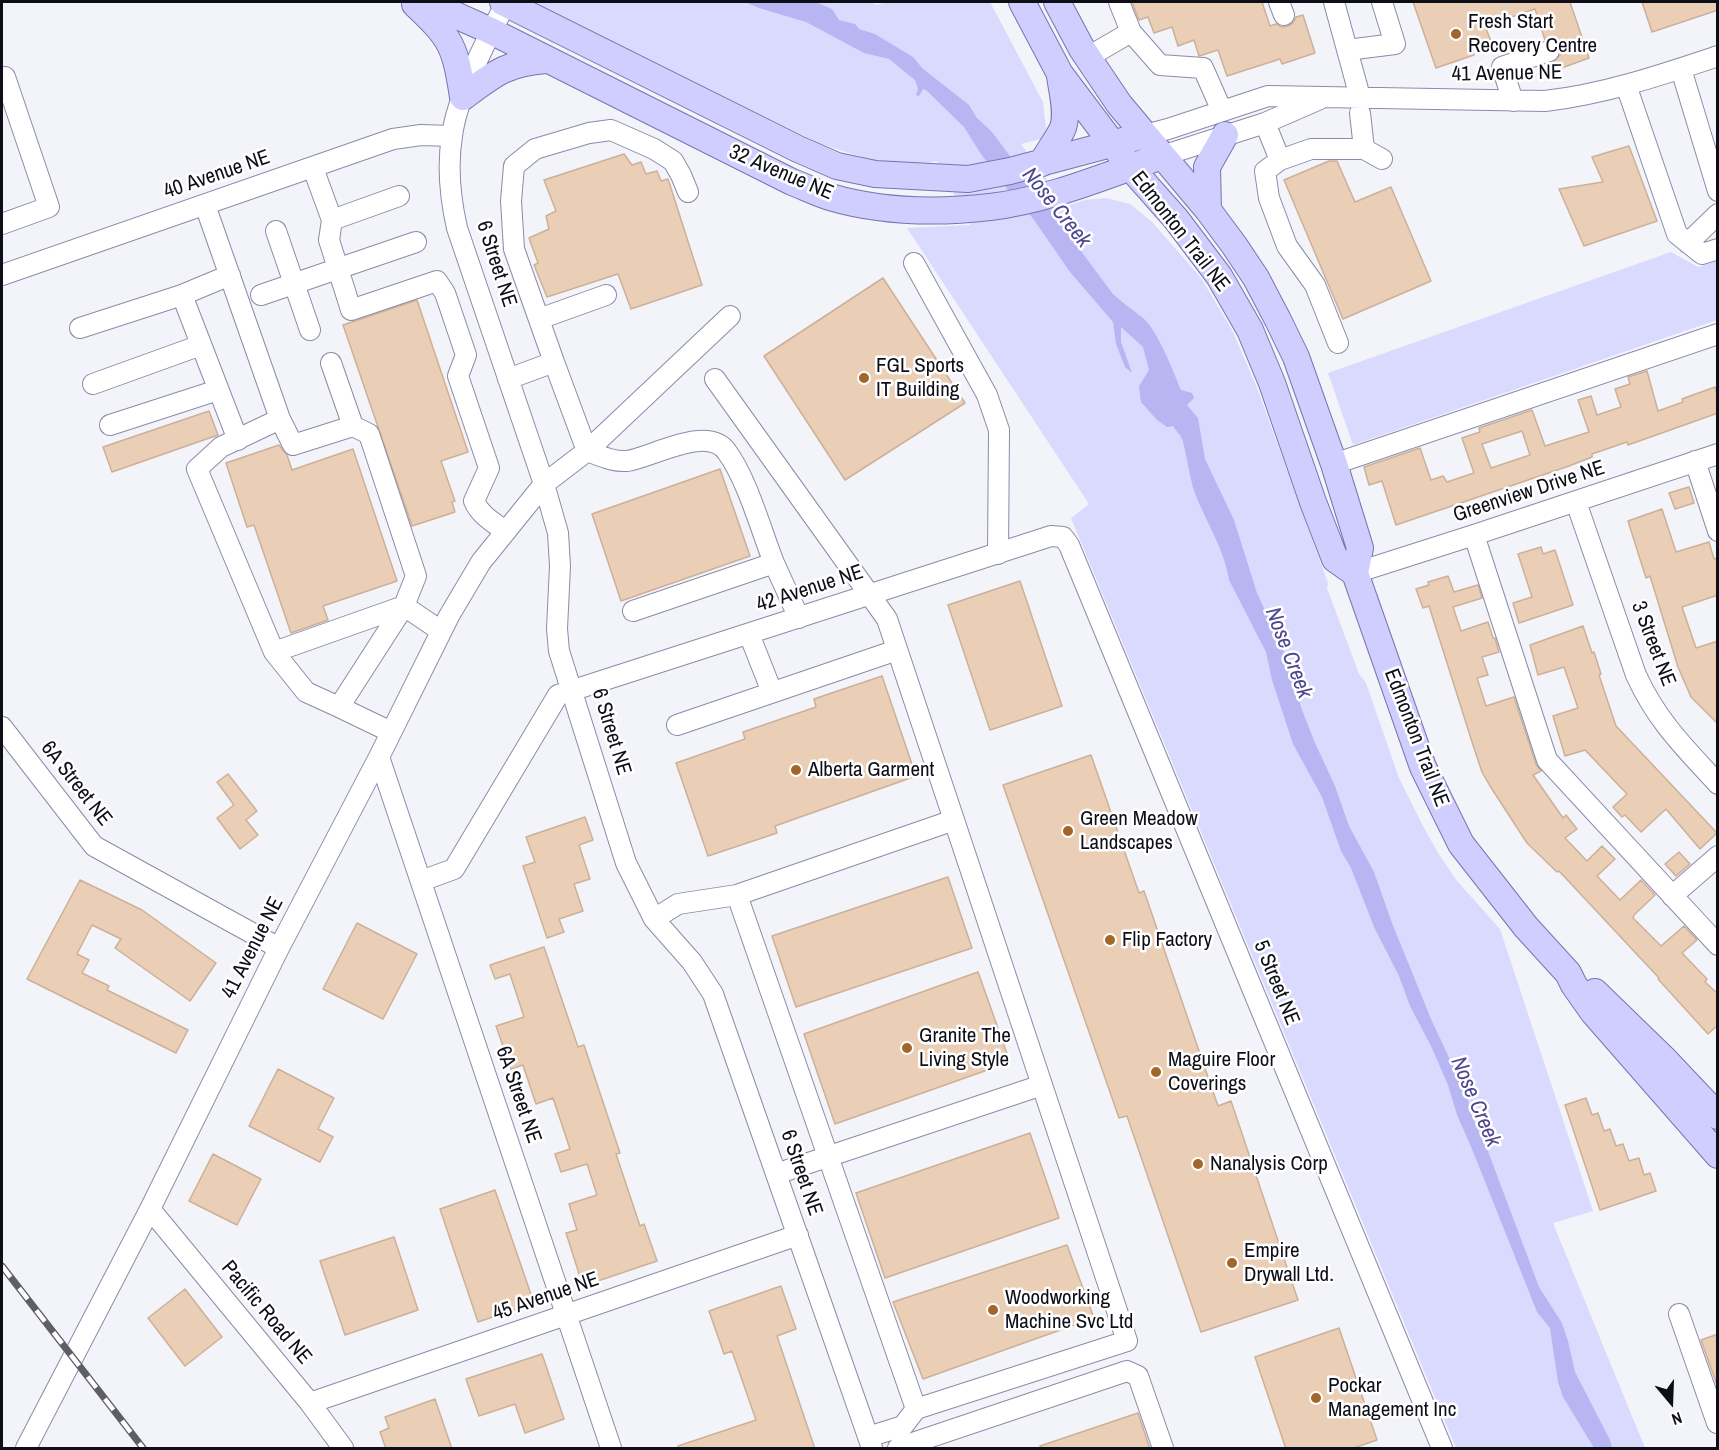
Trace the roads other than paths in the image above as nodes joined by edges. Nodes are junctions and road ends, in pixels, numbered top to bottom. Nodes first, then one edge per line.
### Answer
1 (413, 2) edge
2 (426, 2) edge
3 (504, 2) edge
4 (1022, 2) edge
5 (1056, 2) edge
6 (1119, 2) edge
7 (1334, 2) edge
8 (1382, 2) edge
9 (491, 31) junction
10 (1131, 32) junction
11 (1347, 50) junction
12 (1549, 51) dead end
13 (1718, 56) edge
14 (1088, 57) junction
15 (546, 60) junction
16 (1681, 69) junction
17 (1060, 75) junction
18 (2, 78) edge
19 (1626, 86) junction
20 (1328, 96) junction
21 (463, 97) junction
22 (1513, 101) junction
23 (1360, 105) junction
24 (1224, 123) junction
25 (1266, 123) junction
26 (1145, 135) junction
27 (452, 136) junction
28 (1112, 144) junction
29 (1364, 149) junction
30 (1162, 156) junction
31 (1382, 159) dead end
32 (1280, 160) junction
33 (1042, 163) junction
34 (1130, 167) junction
35 (313, 168) junction
36 (1718, 191) edge
37 (688, 192) dead end
38 (399, 196) dead end
39 (205, 205) junction
40 (1208, 210) junction
41 (1718, 214) edge
42 (332, 220) junction
43 (2, 224) edge
44 (276, 231) dead end
45 (416, 242) dead end
46 (1688, 243) junction
47 (1718, 249) edge
48 (914, 263) dead end
49 (338, 268) junction
50 (2, 275) edge
51 (230, 275) junction
52 (294, 283) junction
53 (182, 295) junction
54 (261, 295) dead end
55 (606, 295) dead end
56 (486, 312) junction
57 (730, 316) dead end
58 (539, 319) junction
59 (455, 322) junction
60 (80, 328) dead end
61 (310, 330) dead end
62 (1718, 334) edge
63 (1338, 343) dead end
64 (201, 345) junction
65 (554, 362) junction
66 (331, 363) dead end
67 (508, 379) junction
68 (715, 379) dead end
69 (93, 384) dead end
70 (218, 390) junction
71 (280, 419) junction
72 (111, 425) dead end
73 (353, 426) junction
74 (238, 440) junction
75 (587, 451) junction
76 (1718, 454) edge
77 (1695, 461) junction
78 (1334, 464) junction
79 (544, 483) junction
80 (1576, 502) junction
81 (505, 531) junction
82 (1718, 531) edge
83 (1474, 535) junction
84 (1063, 537) joint
85 (998, 554) junction
86 (774, 563) junction
87 (1355, 573) junction
88 (870, 595) junction
89 (404, 606) junction
90 (633, 611) dead end
91 (799, 618) junction
92 (441, 631) junction
93 (748, 634) junction
94 (897, 650) junction
95 (274, 652) junction
96 (573, 691) junction
97 (772, 692) junction
98 (339, 707) junction
99 (677, 725) dead end
100 (2, 727) edge
101 (391, 732) junction
102 (379, 757) junction
103 (1718, 784) edge
104 (954, 820) junction
105 (1718, 856) edge
106 (421, 881) junction
107 (737, 895) junction
108 (1672, 896) junction
109 (654, 919) junction
110 (1718, 945) edge
111 (279, 948) junction
112 (1568, 973) junction
113 (1042, 1085) junction
114 (1718, 1116) edge
115 (1718, 1155) edge
116 (828, 1158) junction
117 (776, 1174) junction
118 (150, 1209) junction
119 (798, 1235) junction
120 (1679, 1314) dead end
121 (567, 1316) junction
122 (1127, 1341) junction
123 (1138, 1376) junction
124 (310, 1403) junction
125 (916, 1409) junction
126 (1717, 1423) edge
127 (903, 1426) junction
128 (870, 1443) edge
129 (904, 1447) edge
130 (26, 1449) edge
131 (343, 1449) edge
132 (611, 1449) edge
133 (1163, 1449) edge
134 (1442, 1449) edge

1 - 21 main road
2 - 9 main road, 32 Avenue NE
3 - 9 street, 6 Street NE
3 - 33 main road, 32 Avenue NE
4 - 17 main road, Edmonton Trail NE
5 - 14 main road, Edmonton Trail NE
6 - 10 street
7 - 11 street
8 - 11 street
9 - 15 main road, 32 Avenue NE
9 - 21 street, 6 Street NE
10 - 14 street
10 - 24 street
11 - 23 street
12 - 22 street
13 - 16 street, 41 Avenue NE
14 - 26 main road, Edmonton Trail NE
15 - 21 main road
15 - 34 main road, 32 Avenue NE
16 - 19 street, 41 Avenue NE
16 - 36 street
17 - 28 main road, Edmonton Trail NE
17 - 33 main road
18 - 43 street
19 - 22 street, 41 Avenue NE
19 - 46 street
20 - 23 street, 41 Avenue NE
20 - 24 street, 41 Avenue NE
20 - 25 street, 41 Avenue NE
21 - 27 street, 6 Street NE
22 - 23 street, 41 Avenue NE
23 - 29 street
24 - 25 street, 41 Avenue NE
24 - 26 street, 41 Avenue NE
24 - 30 street, 41 Avenue NE
24 - 40 main road
25 - 32 street
26 - 28 main road, 32 Avenue NE
26 - 30 main road, Edmonton Trail NE
27 - 35 street, 40 Avenue NE
27 - 56 street, 6 Street NE
28 - 33 main road, 32 Avenue NE
28 - 34 main road, Edmonton Trail NE
29 - 31 street
29 - 32 street
30 - 34 main road, 32 Avenue NE
30 - 40 main road, Edmonton Trail NE
32 - 63 street
34 - 87 main road, Edmonton Trail NE
35 - 39 street, 40 Avenue NE
35 - 42 street
37 - 58 street
38 - 42 street
39 - 50 street, 40 Avenue NE
39 - 51 street
40 - 78 main road, Edmonton Trail NE
41 - 46 street
42 - 49 street
44 - 52 street
45 - 49 street
46 - 47 street
48 - 85 street
49 - 52 street
49 - 59 street
51 - 53 street
51 - 71 street
52 - 54 street
52 - 61 street
53 - 60 street
53 - 64 street
55 - 58 street
56 - 59 street
56 - 67 street, 6 Street NE
57 - 75 street, 41 Avenue NE
58 - 65 street
59 - 81 street
62 - 78 street
64 - 69 street
64 - 70 street
65 - 67 street
65 - 75 street
66 - 73 street
67 - 79 street, 6 Street NE
68 - 88 street
70 - 72 street
70 - 74 street
71 - 73 street
71 - 74 street
73 - 89 street
74 - 95 street
75 - 79 street, 41 Avenue NE
75 - 86 street
76 - 77 street, Greenview Drive NE
77 - 80 street, Greenview Drive NE
77 - 82 street
78 - 87 main road, Edmonton Trail NE
79 - 81 street, 41 Avenue NE
79 - 96 street, 6 Street NE
80 - 83 street, Greenview Drive NE
80 - 103 street, 3 Street NE
81 - 92 street, 41 Avenue NE
83 - 87 street, Greenview Drive NE
83 - 108 street
84 - 85 street, 42 Avenue NE
84 - 134 street, 5 Street NE
85 - 88 street, 42 Avenue NE
86 - 90 street
86 - 91 street
87 - 112 main road, Edmonton Trail NE
88 - 91 street, 42 Avenue NE
88 - 94 street
89 - 92 street
89 - 95 street
89 - 98 street
91 - 93 street, 42 Avenue NE
92 - 101 street, 41 Avenue NE
93 - 96 street, 42 Avenue NE
93 - 97 street
94 - 97 street
94 - 104 street
95 - 98 street
96 - 106 street, 42 Avenue NE
96 - 109 street, 6 Street NE
97 - 99 street
98 - 101 street
100 - 111 street, 6A Street NE
101 - 102 street, 41 Avenue NE
102 - 106 street, 6A Street NE
102 - 111 street, 41 Avenue NE
104 - 107 street
104 - 113 street
105 - 108 street
106 - 121 street, 6A Street NE
107 - 109 street
107 - 116 street
108 - 110 street
109 - 117 street, 6 Street NE
111 - 118 street, 41 Avenue NE
112 - 114 main road, Edmonton Trail NE
112 - 115 main road, Edmonton Trail NE
113 - 116 street
113 - 122 street
116 - 117 street
116 - 125 street
117 - 119 street, 6 Street NE
118 - 124 street, Pacific Road NE
118 - 130 street, 41 Avenue NE
119 - 121 street, 45 Avenue NE
119 - 128 street, 6 Street NE
120 - 126 street
121 - 124 street, 45 Avenue NE
121 - 132 street, 6A Street NE
122 - 123 street
122 - 125 street
123 - 129 street
123 - 133 street
124 - 131 street, Pacific Road NE
125 - 127 street
127 - 128 street
127 - 129 street

